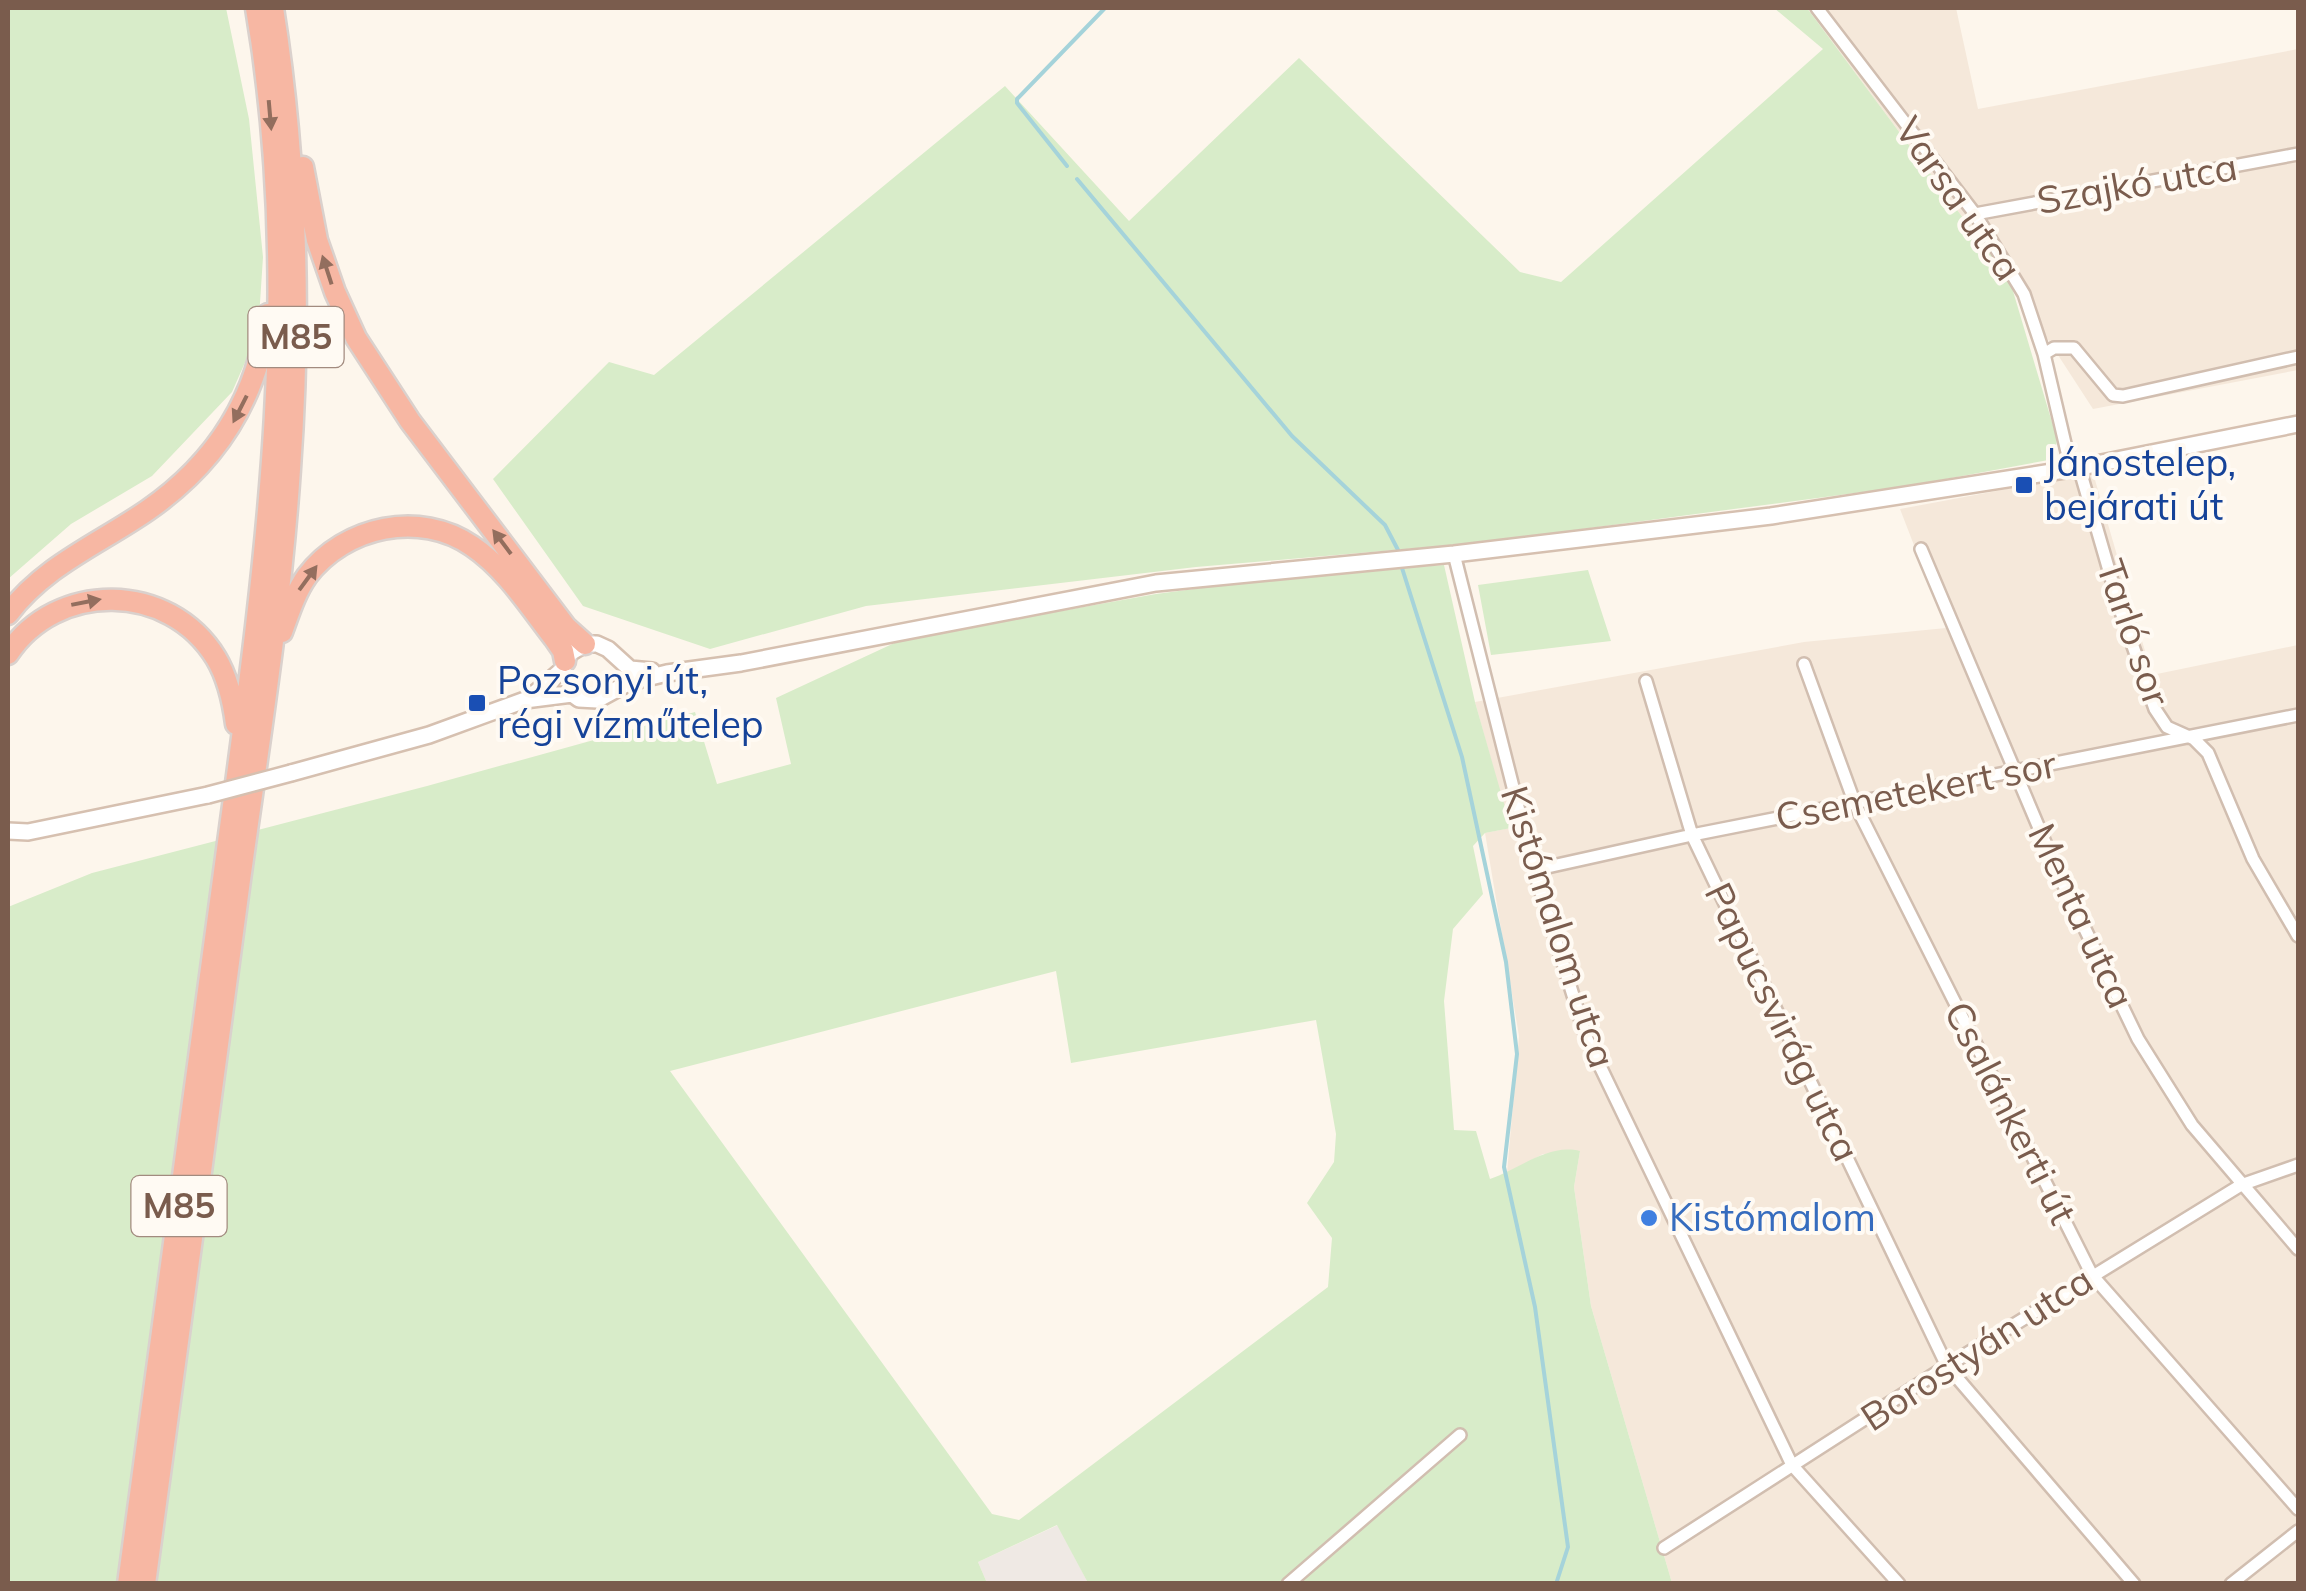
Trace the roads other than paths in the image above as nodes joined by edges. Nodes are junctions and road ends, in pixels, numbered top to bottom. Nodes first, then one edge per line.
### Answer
1 (256, 8) edge
2 (272, 8) edge
3 (1817, 8) edge
4 (286, 89) junction
5 (2298, 154) edge
6 (1975, 214) junction
7 (278, 248) junction
8 (2044, 354) junction
9 (2298, 356) edge
10 (2298, 424) edge
11 (2075, 468) junction
12 (1921, 550) dead end
13 (1454, 554) junction
14 (8, 614) edge
15 (585, 644) junction
16 (8, 654) edge
17 (616, 659) junction
18 (1804, 664) dead end
19 (563, 665) junction
20 (268, 666) junction
21 (667, 673) junction
22 (1646, 681) dead end
23 (614, 690) junction
24 (572, 694) junction
25 (525, 700) junction
26 (2298, 715) edge
27 (2185, 736) junction
28 (240, 752) junction
29 (2015, 772) junction
30 (1855, 804) junction
31 (8, 831) edge
32 (28, 832) junction
33 (1692, 835) junction
34 (8, 842) edge
35 (1534, 870) junction
36 (2298, 936) edge
37 (2298, 1164) edge
38 (2241, 1185) junction
39 (2298, 1249) edge
40 (2092, 1276) junction
41 (1947, 1366) junction
42 (1460, 1436) dead end
43 (1792, 1465) junction
44 (2298, 1509) edge
45 (2298, 1530) edge
46 (1664, 1548) dead end
47 (128, 1584) edge
48 (145, 1584) edge
49 (1288, 1584) edge
50 (1900, 1584) edge
51 (2134, 1584) edge
52 (2231, 1584) edge

1 -> 7 highway, M85
2 - 4 highway, M85
3 - 6 street, Varsa utca
15 -> 4 highway
4 - 20 highway, M85
5 - 6 street, Szajkó utca
6 - 8 street, Varsa utca
7 -> 14 highway
7 - 28 highway, M85
8 - 9 street
8 - 11 street, Varsa utca
10 - 11 main road
11 - 13 main road
11 - 27 street, Tarló sor
12 - 29 street, Menta utca
13 - 21 main road
13 - 35 street, Kistómalom utca
15 - 17 main road
15 - 19 main road
16 -> 28 highway
17 - 21 main road
17 - 23 main road
18 - 30 street, Csalánkerti út
20 -> 19 highway
19 - 24 main road
19 - 25 main road
20 - 48 highway, M85
21 - 23 main road
22 - 33 street, Papucsvirág utca
23 - 24 main road
24 - 25 main road
25 - 32 main road, bridge
26 - 27 street, Csemetekert sor
27 - 29 street, Csemetekert sor
27 - 36 street, Tarló sor
28 - 47 highway, M85
29 - 30 street, Csemetekert sor
29 - 38 street, Menta utca
30 - 33 street, Csemetekert sor
30 - 40 street, Csalánkerti út
31 - 32 main road
32 - 34 main road
33 - 35 street, Csemetekert sor
33 - 41 street, Papucsvirág utca
35 - 43 street, Kistómalom utca
37 - 38 street, Borostyán utca
38 - 39 street, Menta utca
38 - 40 street, Borostyán utca
40 - 41 street, Borostyán utca
40 - 44 street, Csalánkerti út
41 - 43 street, Borostyán utca
41 - 51 street, Papucsvirág utca
42 - 49 street
43 - 46 street, Borostyán utca
43 - 50 street, Kistómalom utca
45 - 52 street

